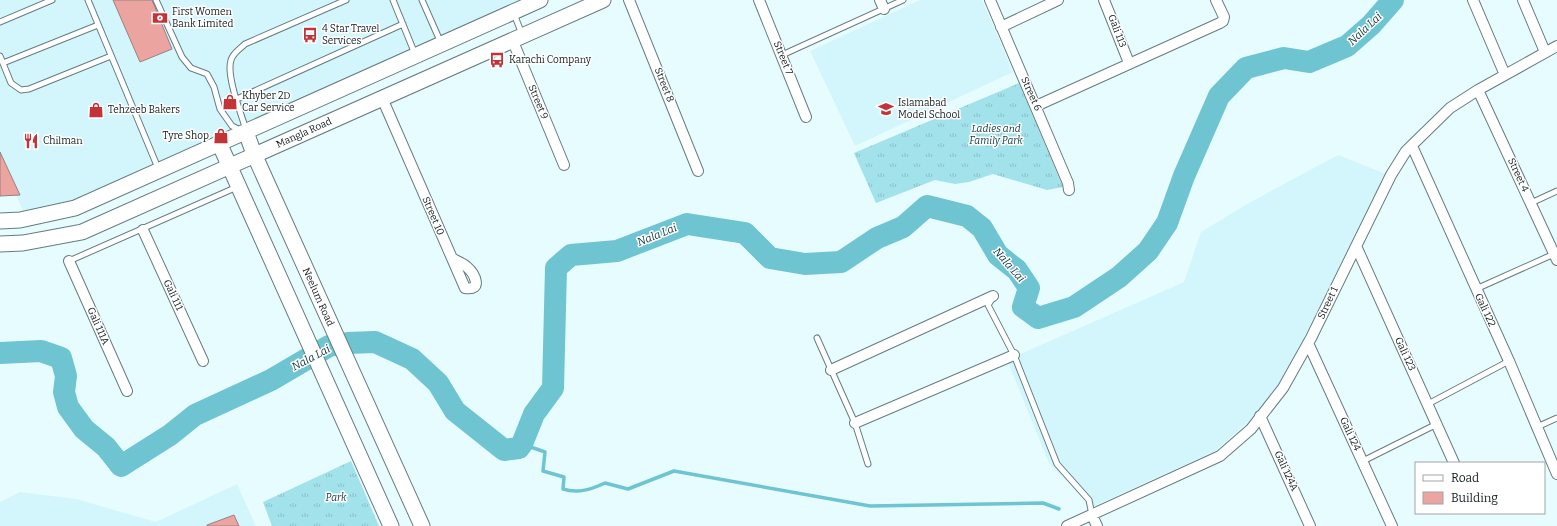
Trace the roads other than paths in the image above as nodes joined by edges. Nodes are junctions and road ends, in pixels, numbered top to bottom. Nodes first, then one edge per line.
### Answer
1 (52, 0) edge
2 (88, 0) edge
3 (156, 0) edge
4 (346, 0) edge
5 (393, 0) edge
6 (422, 0) edge
7 (540, 0) edge
8 (603, 0) edge
9 (629, 0) edge
10 (759, 0) edge
11 (903, 0) edge
12 (990, 0) edge
13 (1058, 0) edge
14 (1104, 0) edge
15 (1216, 0) edge
16 (1473, 0) edge
17 (1523, 0) edge
18 (882, 4) edge
19 (513, 13) junction
20 (0, 22) edge
21 (403, 24) junction
22 (98, 25) junction
23 (1001, 27) junction
24 (517, 37) junction
25 (442, 45) junction
26 (1557, 46) edge
27 (1545, 52) junction
28 (782, 55) junction
29 (0, 56) edge
30 (111, 56) junction
31 (416, 56) junction
32 (3, 63) junction
33 (1129, 63) junction
34 (1504, 75) junction
35 (1478, 90) junction
36 (237, 98) junction
37 (382, 98) junction
38 (1036, 106) junction
39 (806, 117) dead end
40 (246, 132) junction
41 (220, 145) junction
42 (1412, 146) junction
43 (254, 154) junction
44 (564, 165) dead end
45 (229, 167) junction
46 (698, 170) dead end
47 (159, 171) junction
48 (240, 186) junction
49 (1069, 190) dead end
50 (1557, 191) edge
51 (1531, 203) junction
52 (0, 221) edge
53 (142, 230) junction
54 (0, 244) edge
55 (1356, 246) junction
56 (1556, 257) edge
57 (452, 259) dead end
58 (69, 261) joint
59 (1476, 289) junction
60 (993, 296) joint
61 (817, 338) dead end
62 (1308, 343) junction
63 (1014, 355) junction
64 (203, 361) dead end
65 (1508, 361) junction
66 (831, 370) junction
67 (127, 391) dead end
68 (1428, 404) junction
69 (1260, 416) junction
70 (1557, 418) edge
71 (855, 423) junction
72 (1437, 424) junction
73 (1536, 427) junction
74 (1363, 461) junction
75 (1454, 462) edge
76 (868, 464) dead end
77 (1557, 474) edge
78 (1092, 515) junction
79 (391, 526) edge
80 (422, 526) edge
81 (1067, 526) edge
82 (1097, 526) edge
83 (1310, 526) edge
84 (1392, 526) edge

1 - 20 lane
2 - 22 lane
3 - 40 lane
4 - 36 lane
5 - 21 lane
6 - 25 lane
7 - 19 main road
8 - 24 main road, Mangla Road
9 - 46 street, Street 8
10 - 28 street, Street 7
11 - 18 lane
12 - 23 street, Street 6
13 - 23 street
14 - 33 street, Gali 113
15 - 33 street
16 - 34 street
17 - 27 street
18 - 28 lane
19 - 24 lane
19 - 25 main road
21 - 31 lane
21 - 36 lane
22 - 30 lane
22 - 32 lane
23 - 38 street, Street 6
24 - 37 main road, Mangla Road
24 - 44 street, Street 9
25 - 31 main road
26 - 27 street, Street 1
27 - 34 street, Street 1
28 - 39 street, Street 7
29 - 32 lane
30 - 32 lane
30 - 47 lane
31 - 40 main road
33 - 38 street
34 - 35 street, Street 1
35 - 42 street, Street 1
35 - 51 street, Street 4
36 - 40 lane
37 - 43 main road, Mangla Road
37 - 57 street, Street 10
38 - 49 street, Street 6
40 - 41 main road
40 - 43 main road, Neelum Road
41 - 45 main road
41 - 47 main road
42 - 55 street, Street 1
42 - 59 street, Gali 122
43 - 45 main road, Mangla Road
43 - 80 main road, Neelum Road
45 - 48 main road
45 - 54 main road, Mangla Road
47 - 52 main road
48 - 53 lane
48 - 79 main road
50 - 51 lane
51 - 56 street, Street 4
53 - 58 lane
53 - 64 street, Gali 111
55 - 62 street, Street 1
55 - 68 street, Gali 123
56 - 59 lane
58 - 67 street, Gali 111A
59 - 65 street, Gali 122
60 - 63 lane
60 - 66 street
61 - 66 lane
62 - 69 street, Street 1
62 - 74 street, Gali 124
63 - 71 street
63 - 78 lane
65 - 68 lane
65 - 73 street, Gali 122
66 - 71 lane
68 - 72 street, Gali 123
69 - 78 street, Street 1
69 - 83 street, Gali 124A
70 - 73 lane
71 - 76 lane
72 - 74 lane
72 - 75 street, Gali 123
73 - 77 street, Gali 122
74 - 84 street, Gali 124
78 - 81 street, Street 1
78 - 82 street

